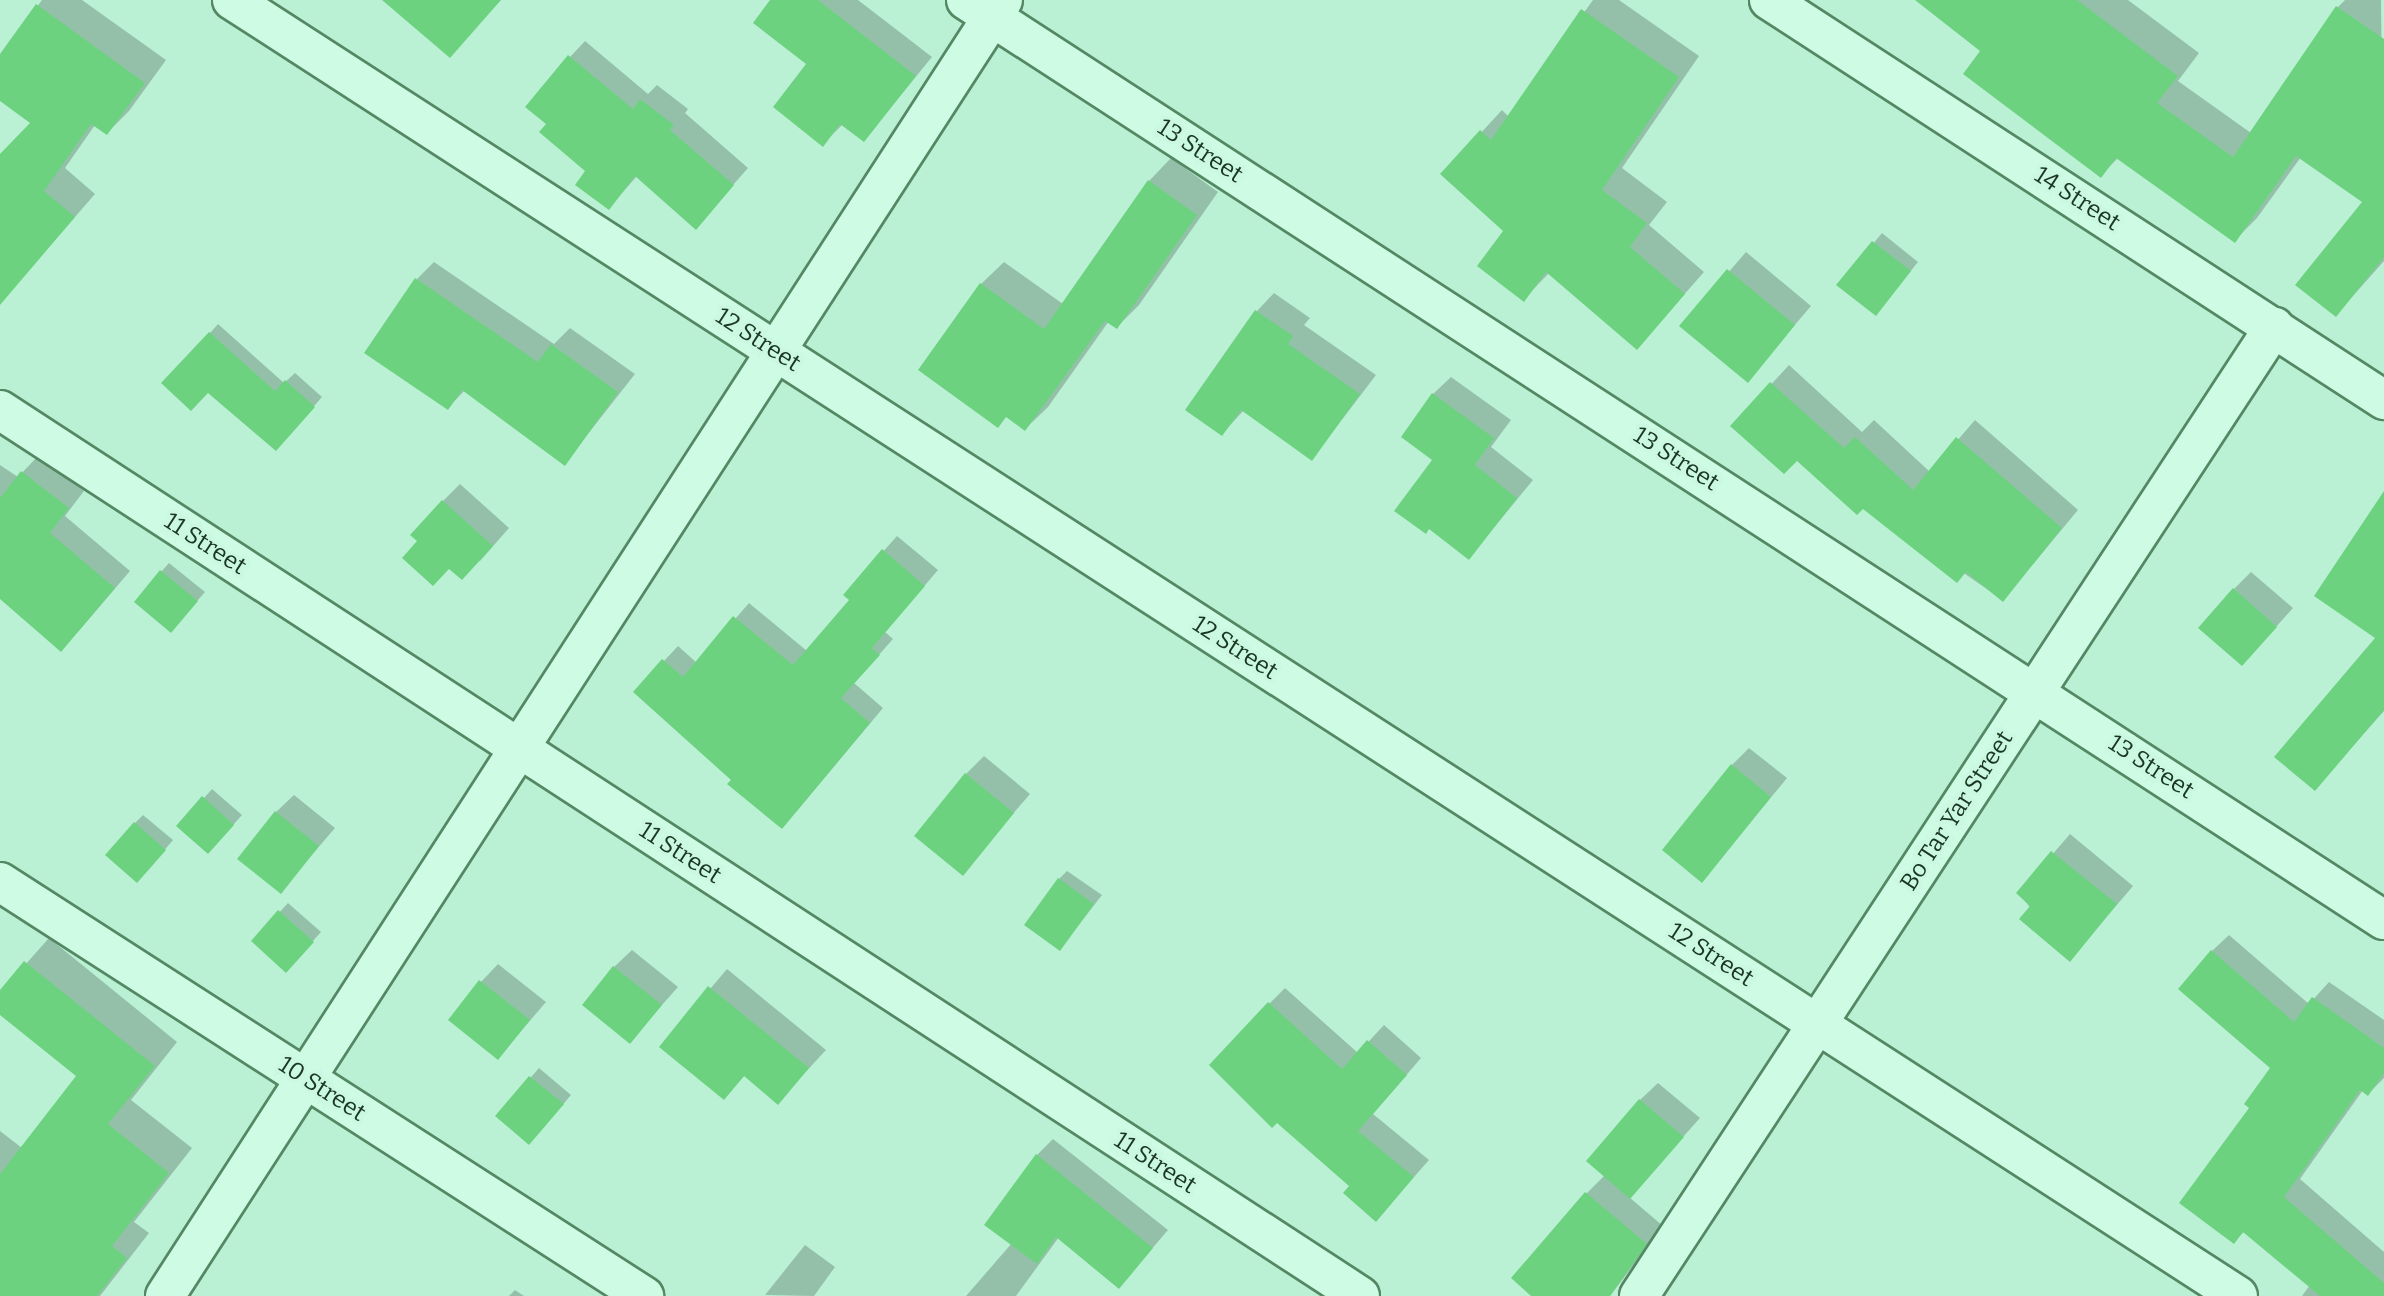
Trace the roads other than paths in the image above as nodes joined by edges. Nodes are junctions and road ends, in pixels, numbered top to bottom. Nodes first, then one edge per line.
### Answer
1 (232, 0) edge
2 (1769, 0) edge
3 (987, 6) edge
4 (2274, 327) junction
5 (776, 352) junction
6 (2384, 400) edge
7 (0, 410) edge
8 (2035, 691) junction
9 (519, 748) junction
10 (0, 882) edge
11 (2384, 920) edge
12 (1818, 1024) junction
13 (306, 1079) junction
14 (165, 1296) edge
15 (644, 1296) edge
16 (1360, 1296) edge
17 (1639, 1296) edge
18 (2238, 1296) edge

1 - 5 street, 12 Street
2 - 4 street, 14 Street
3 - 5 street
3 - 8 street, 13 Street
4 - 6 street, 14 Street
4 - 8 street, Bo Tar Yar Street
5 - 9 street
5 - 12 street, 12 Street
7 - 9 street, 11 Street
8 - 11 street, 13 Street
8 - 12 street, Bo Tar Yar Street
9 - 13 street
9 - 16 street, 11 Street
10 - 13 street, 10 Street
12 - 17 street, Bo Tar Yar Street
12 - 18 street, 12 Street
13 - 14 street
13 - 15 street, 10 Street

